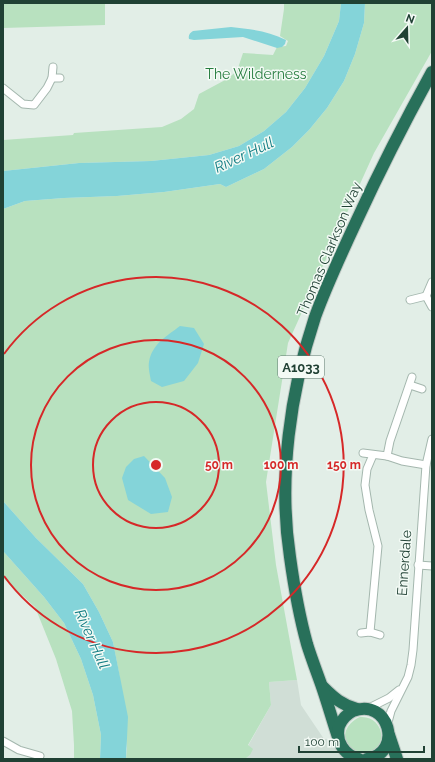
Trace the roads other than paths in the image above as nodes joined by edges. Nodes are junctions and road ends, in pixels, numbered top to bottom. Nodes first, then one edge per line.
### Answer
1 (53, 67) dead end
2 (432, 72) edge
3 (52, 78) junction
4 (60, 78) dead end
5 (3, 88) edge
6 (432, 282) edge
7 (426, 296) junction
8 (410, 300) dead end
9 (432, 307) edge
10 (412, 377) dead end
11 (410, 385) junction
12 (422, 390) dead end
13 (432, 439) edge
14 (363, 453) dead end
15 (373, 454) junction
16 (387, 456) junction
17 (426, 465) junction
18 (418, 565) junction
19 (432, 566) edge
20 (370, 632) junction
21 (361, 633) dead end
22 (380, 634) dead end
23 (321, 685) junction
24 (401, 689) junction
25 (362, 709) junction
26 (388, 730) junction
27 (338, 737) junction
28 (3, 741) edge
29 (40, 756) dead end
30 (359, 759) edge
31 (367, 759) edge
32 (397, 759) edge

1 - 3 street
2 - 23 highway, Thomas Clarkson Way / A1033
3 - 4 street
3 - 5 street
6 - 7 street
7 - 8 street
7 - 9 street
10 - 11 street
11 - 12 street
11 - 16 street
13 - 17 street, Ennerdale
14 - 15 street
15 - 16 street
15 - 20 street
16 - 17 street
17 - 18 street, Ennerdale
18 - 19 street
18 - 24 street, Ennerdale
20 - 21 street
20 - 22 street
23 - 25 highway, A1033
23 - 27 highway, A1033
24 - 25 street
24 - 26 street, Ennerdale
25 - 26 highway
25 - 27 highway
26 - 31 highway
26 - 32 highway
27 - 30 highway
28 - 29 street

